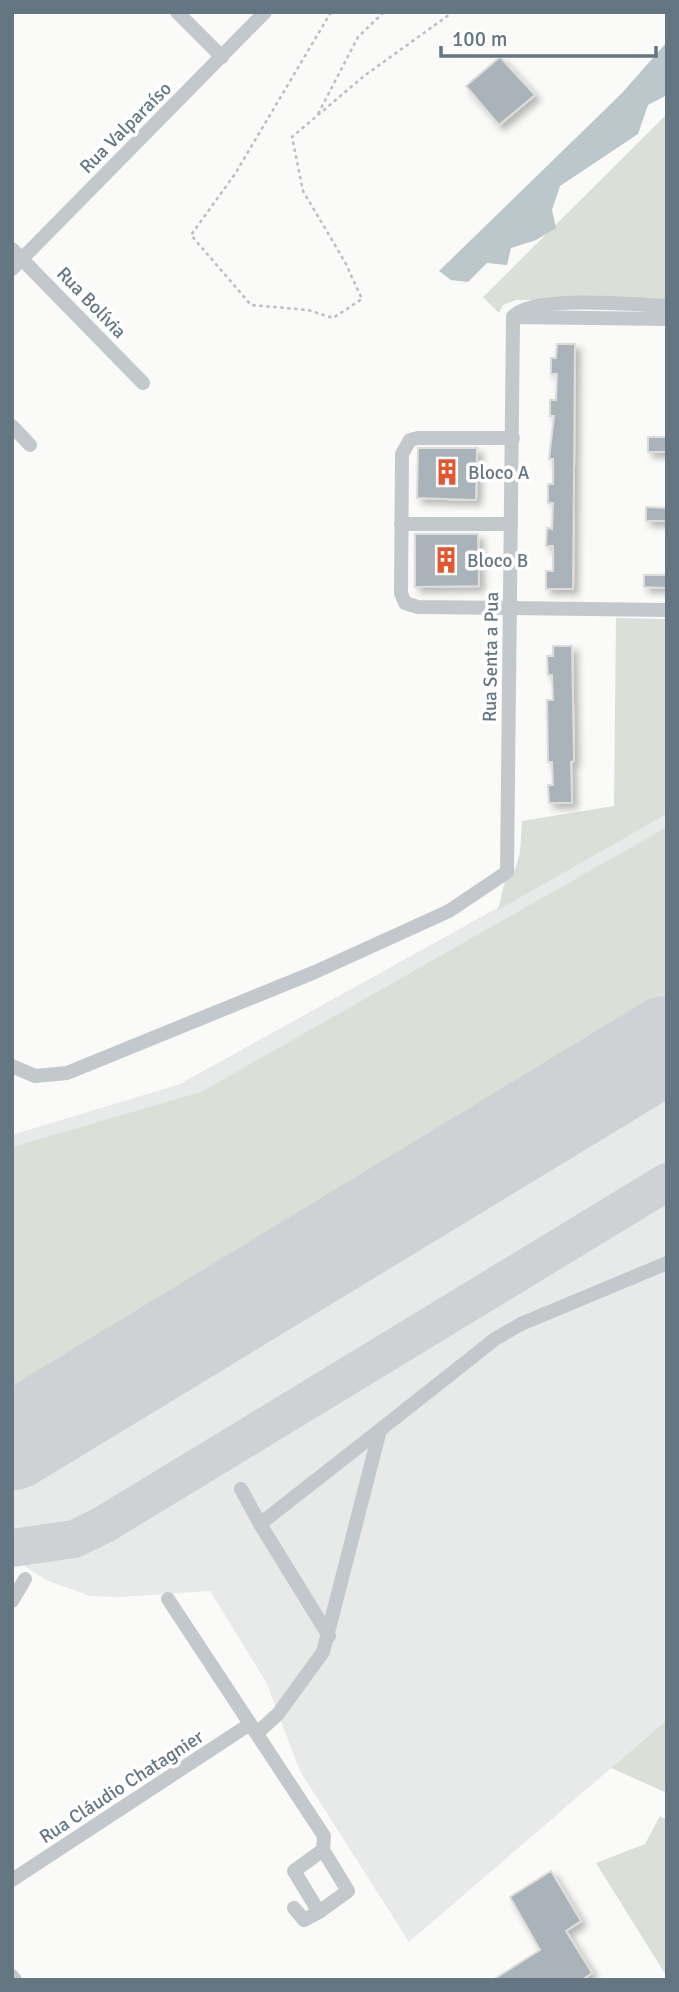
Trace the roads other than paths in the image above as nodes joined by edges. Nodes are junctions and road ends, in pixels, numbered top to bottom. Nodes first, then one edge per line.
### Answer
1 (177, 12) edge
2 (265, 12) edge
3 (222, 57) junction
4 (16, 259) edge
5 (667, 306) edge
6 (513, 317) junction
7 (667, 319) edge
8 (144, 383) dead end
9 (12, 426) edge
10 (513, 438) junction
11 (30, 445) dead end
12 (401, 524) junction
13 (511, 524) junction
14 (510, 609) junction
15 (667, 610) edge
16 (12, 1066) edge
17 (667, 1263) edge
18 (380, 1430) junction
19 (241, 1489) dead end
20 (260, 1524) junction
21 (24, 1579) dead end
22 (168, 1599) dead end
23 (12, 1601) edge
24 (329, 1636) junction
25 (253, 1729) junction
26 (324, 1843) junction
27 (12, 1880) edge
28 (294, 1908) dead end
29 (319, 1912) junction

1 - 3 street
2 - 3 street, Rua Valparaíso
3 - 4 street, Rua Valparaíso
4 - 8 street, Rua Bolívia
5 - 6 street
6 - 7 street
6 - 10 street, Rua Senta a Pua
9 - 11 street
10 - 12 street
10 - 13 street, Rua Senta a Pua
12 - 13 street
12 - 14 street
13 - 14 street, Rua Senta a Pua
14 - 15 street
14 - 16 street, Rua Senta a Pua
17 - 18 street
18 - 20 street
18 - 24 street, Rua Cláudio Chatagnier
19 - 20 street
20 - 24 street
21 - 23 street
22 - 25 street
24 - 25 street, Rua Cláudio Chatagnier
25 - 26 street
25 - 27 street, Rua Cláudio Chatagnier
26 - 29 street
26 - 29 street
28 - 29 street

